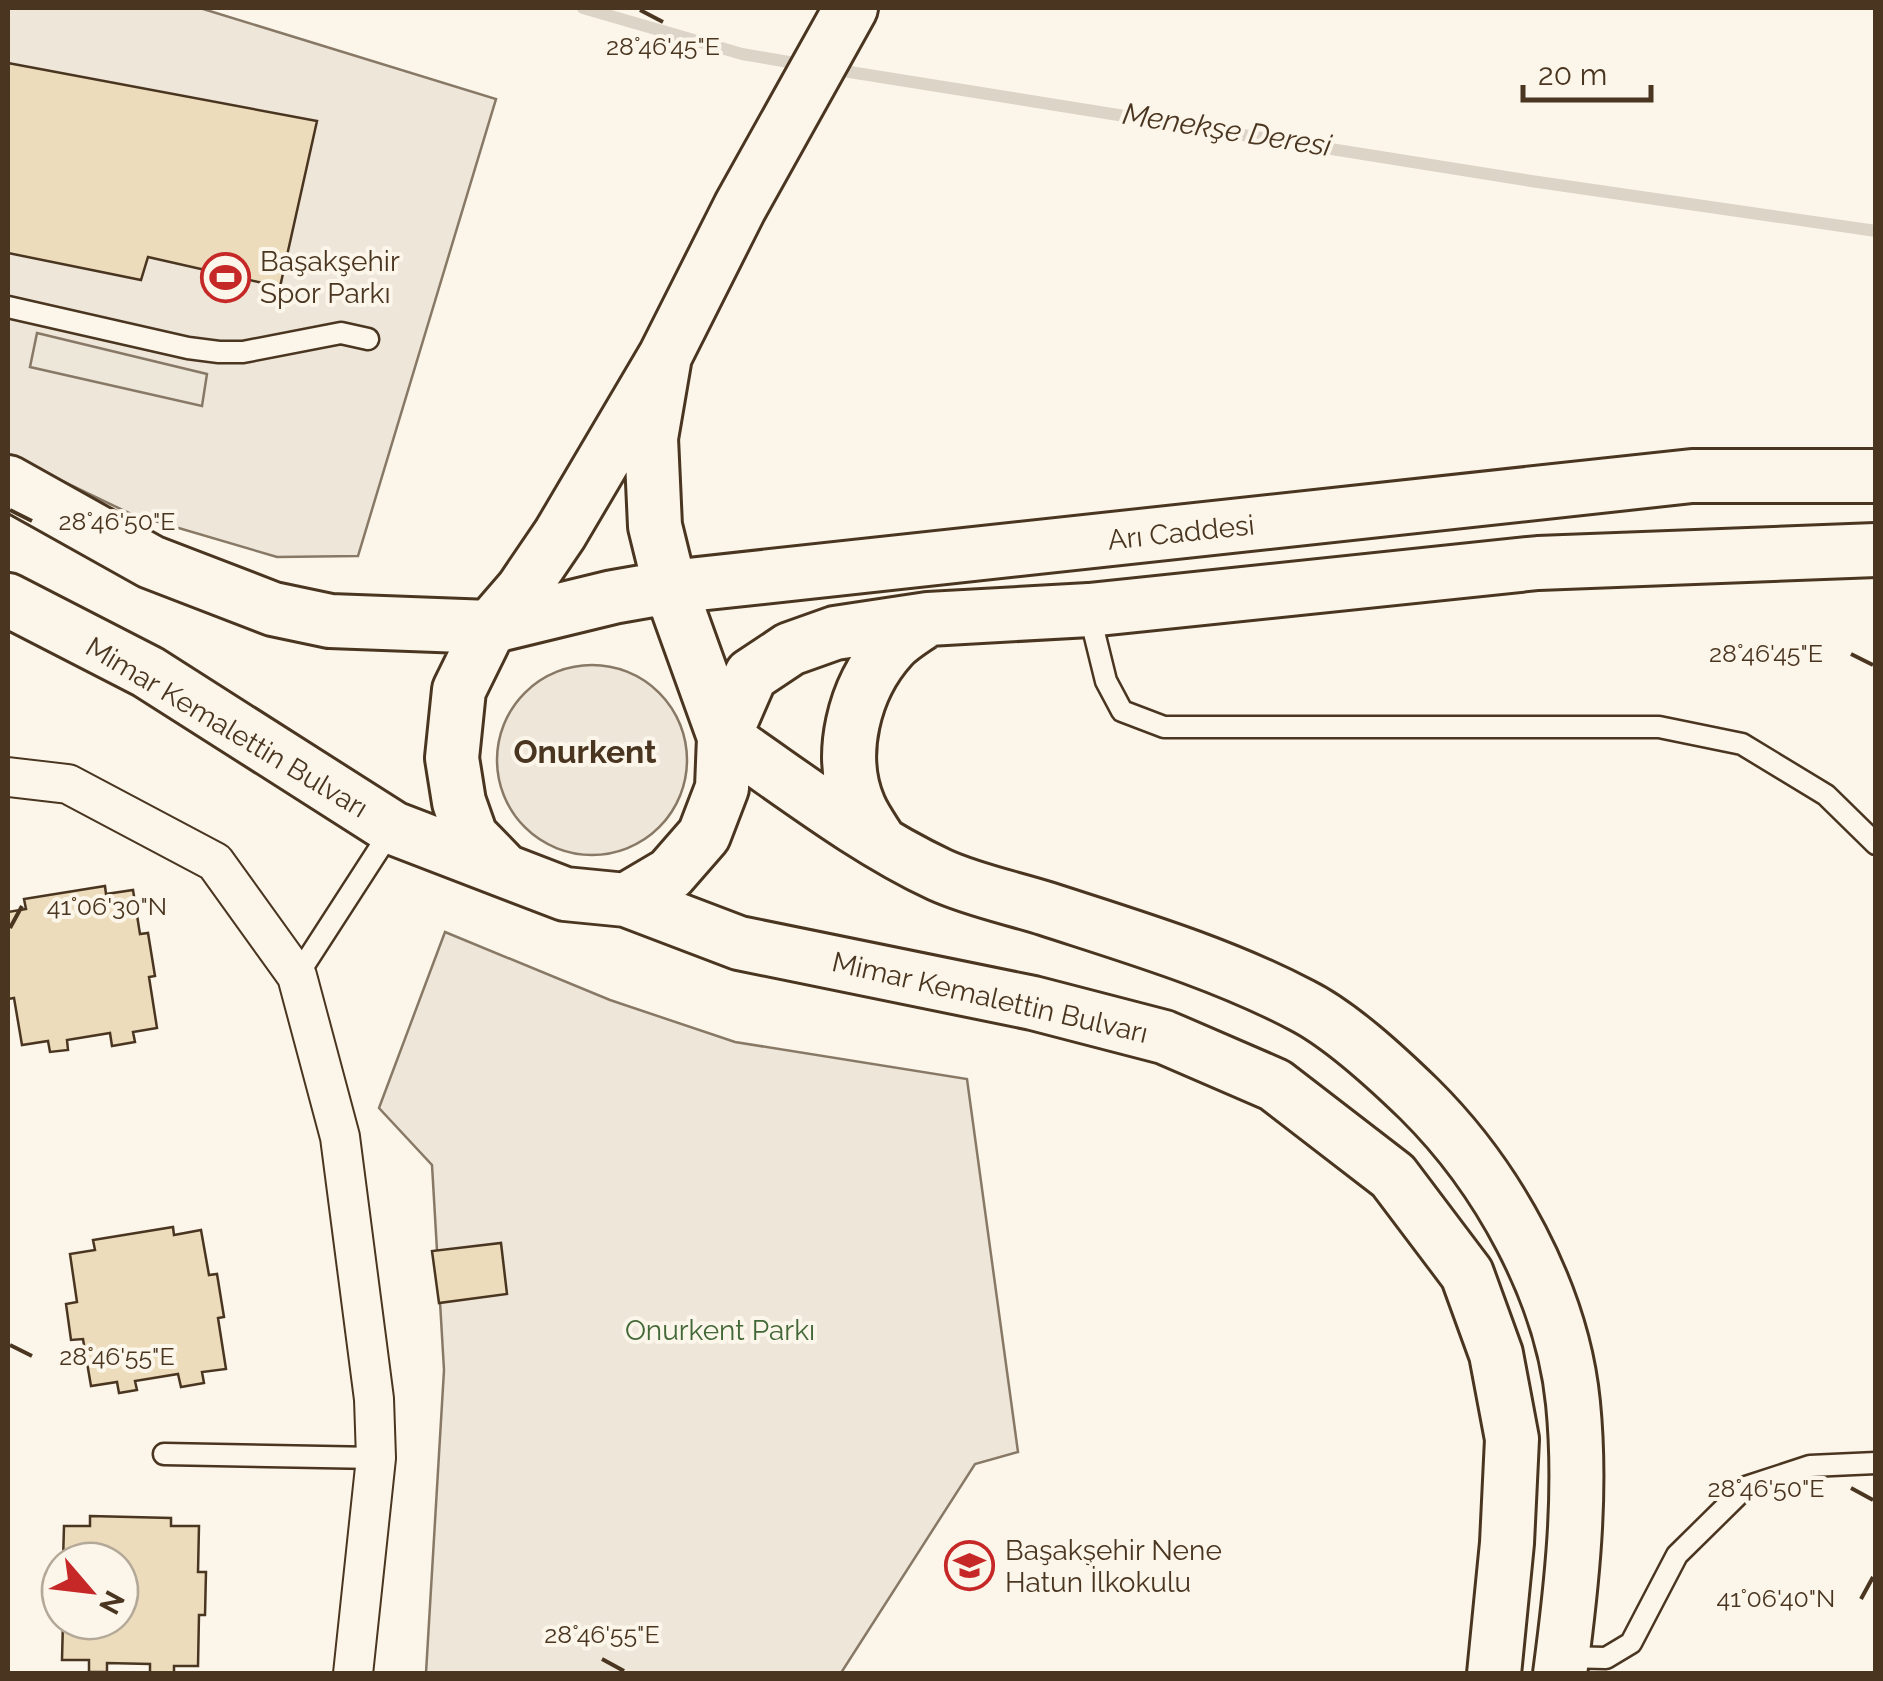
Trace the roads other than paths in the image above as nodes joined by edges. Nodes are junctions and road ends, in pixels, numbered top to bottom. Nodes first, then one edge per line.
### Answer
1 (851, 8) edge
2 (8, 307) edge
3 (368, 339) dead end
4 (665, 356) junction
5 (1876, 476) edge
6 (8, 482) edge
7 (1876, 550) edge
8 (670, 587) junction
9 (8, 600) edge
10 (1089, 610) junction
11 (928, 620) junction
12 (490, 628) junction
13 (724, 737) junction
14 (8, 776) edge
15 (393, 828) junction
16 (879, 840) junction
17 (1876, 844) edge
18 (505, 871) junction
19 (626, 900) junction
20 (297, 976) junction
21 (164, 1454) dead end
22 (376, 1458) junction
23 (1876, 1464) edge
24 (1561, 1665) edge
25 (353, 1674) edge
26 (1494, 1674) edge

1 - 4 main road
2 - 3 lane
4 - 8 main road
4 - 12 main road
5 - 8 main road, Arı Caddesi
6 - 12 main road
7 - 10 main road
8 - 12 main road, Arı Caddesi
8 - 13 main road
9 - 15 main road, Mimar Kemalettin Bulvarı
10 - 11 main road
10 - 17 lane
11 - 13 main road
11 - 16 main road
12 - 18 main road
13 - 16 main road
13 - 19 main road
14 - 20 street
15 - 18 main road, Mimar Kemalettin Bulvarı
15 - 20 lane
16 - 24 main road
18 - 19 main road
19 - 26 main road, Mimar Kemalettin Bulvarı
20 - 22 street
21 - 22 lane
22 - 25 street
23 - 24 lane

